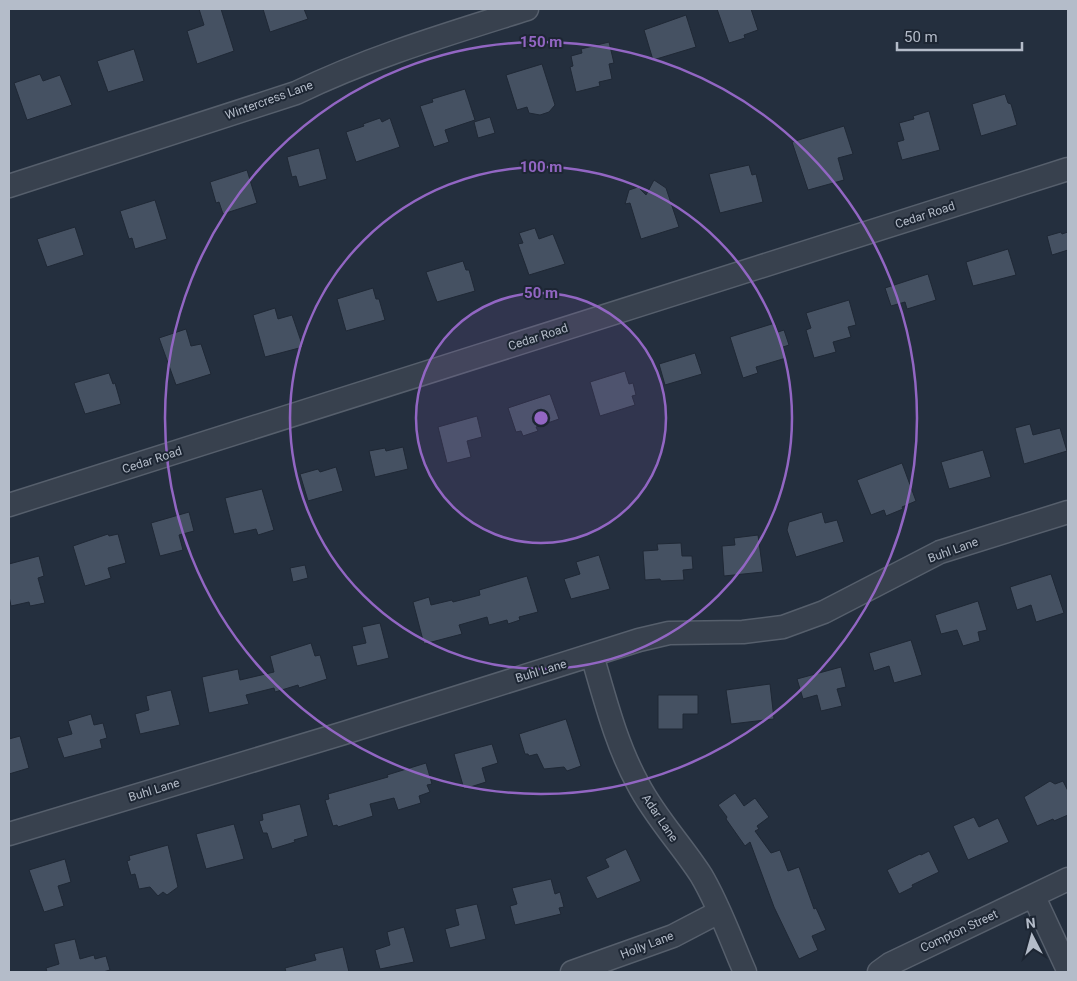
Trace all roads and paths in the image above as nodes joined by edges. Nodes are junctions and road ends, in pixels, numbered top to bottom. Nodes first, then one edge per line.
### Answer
1 (527, 9) edge
2 (1068, 169) edge
3 (9, 186) edge
4 (9, 505) edge
5 (1068, 512) edge
6 (592, 655) junction
7 (9, 834) edge
8 (1068, 880) edge
9 (1034, 897) junction
10 (719, 912) junction
11 (1068, 970) edge
12 (572, 972) edge
13 (745, 972) edge
14 (879, 972) edge

1 - 3 street, Wintercress Lane
2 - 4 street, Cedar Road
5 - 6 street, Buhl Lane
6 - 7 street, Buhl Lane
6 - 10 street, Adar Lane
8 - 9 street, Compton Street
9 - 11 street
9 - 14 street, Compton Street
10 - 12 street, Holly Lane
10 - 13 street, Adar Lane

